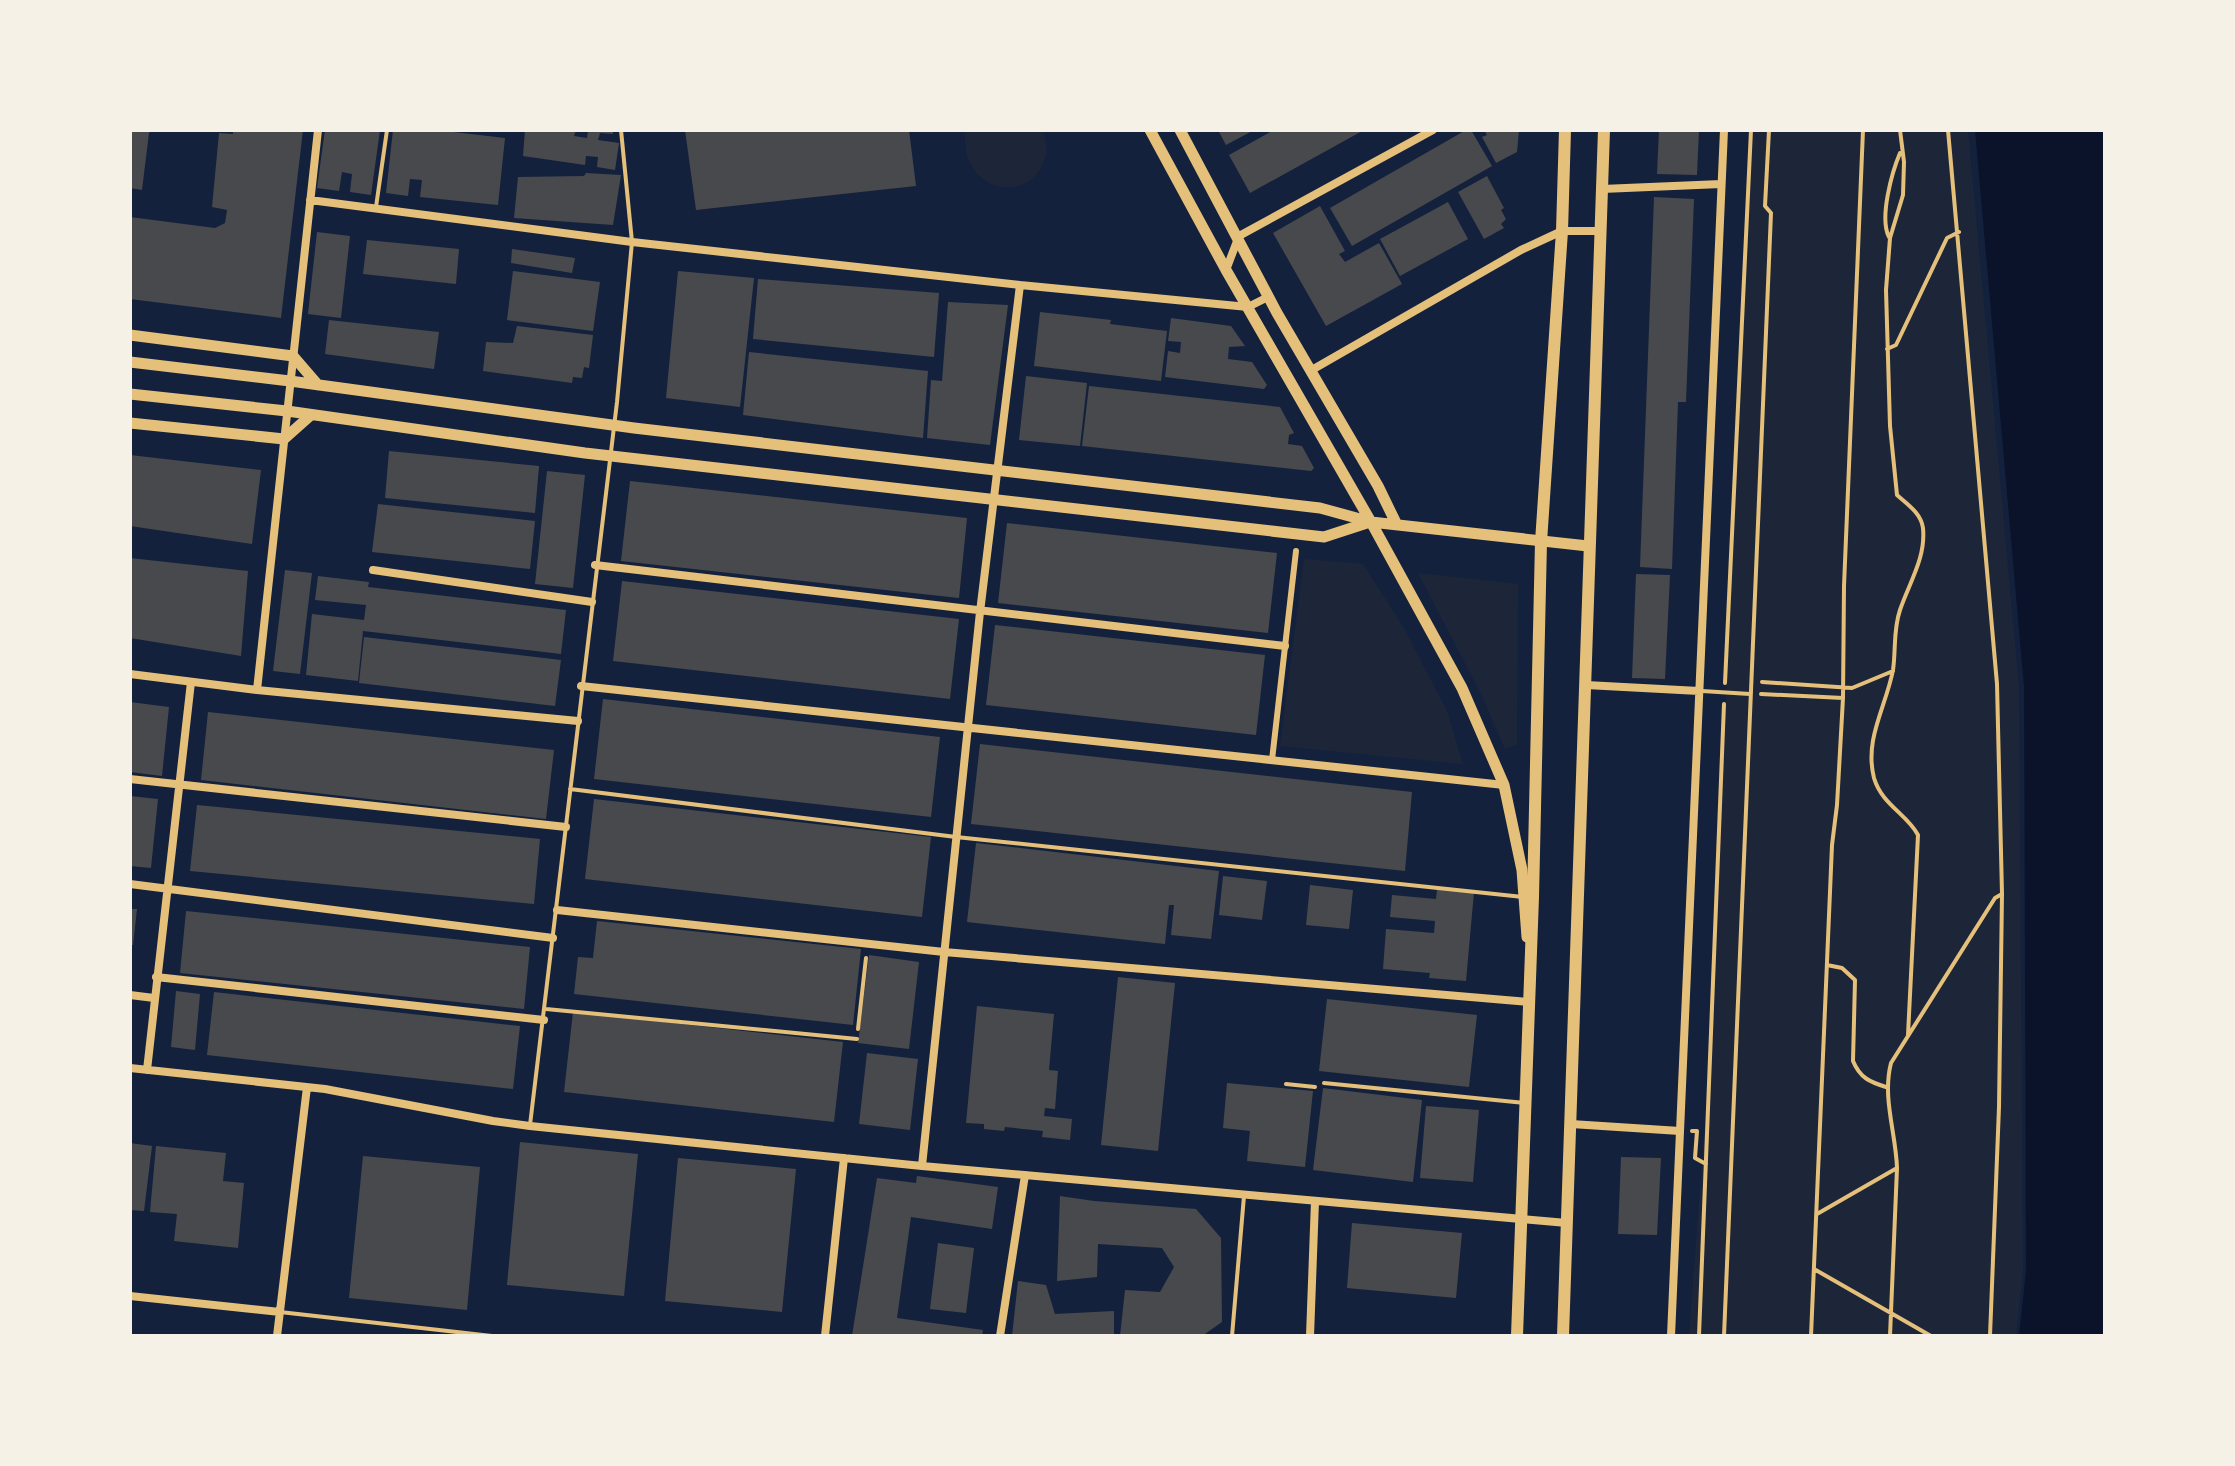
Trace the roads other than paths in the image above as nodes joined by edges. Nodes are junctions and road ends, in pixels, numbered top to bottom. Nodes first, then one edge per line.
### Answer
1 (318, 130) edge
2 (387, 130) edge
3 (621, 130) edge
4 (1150, 130) edge
5 (1180, 130) edge
6 (1433, 130) edge
7 (1565, 130) edge
8 (1604, 130) edge
9 (1724, 130) edge
10 (1769, 130) edge
11 (1721, 184) junction
12 (1602, 189) junction
13 (310, 200) junction
14 (376, 207) junction
15 (1562, 231) junction
16 (1600, 231) junction
17 (1239, 236) junction
18 (632, 242) junction
19 (1226, 270) junction
20 (1020, 285) junction
21 (1268, 297) junction
22 (1248, 307) junction
23 (130, 335) edge
24 (293, 356) junction
25 (130, 362) edge
26 (1310, 371) junction
27 (290, 381) junction
28 (318, 385) junction
29 (130, 394) edge
30 (287, 411) junction
31 (311, 415) junction
32 (130, 423) edge
33 (614, 426) junction
34 (284, 439) junction
35 (609, 455) junction
36 (997, 472) junction
37 (993, 501) junction
38 (1371, 522) junction
39 (1396, 523) junction
40 (1541, 542) junction
41 (1588, 546) junction
42 (1296, 551) dead end
43 (595, 565) junction
44 (373, 570) dead end
45 (592, 602) junction
46 (980, 612) junction
47 (1285, 646) junction
48 (130, 674) edge
49 (191, 682) junction
50 (1586, 685) junction
51 (581, 686) junction
52 (257, 690) junction
53 (1699, 691) junction
54 (1750, 694) junction
55 (578, 721) junction
56 (967, 726) junction
57 (1272, 760) junction
58 (130, 779) edge
59 (178, 784) junction
60 (1504, 785) junction
61 (570, 789) junction
62 (566, 827) junction
63 (956, 837) junction
64 (130, 884) edge
65 (168, 888) junction
66 (1528, 897) junction
67 (557, 910) junction
68 (553, 938) junction
69 (944, 952) junction
70 (156, 977) junction
71 (130, 995) edge
72 (154, 998) junction
73 (1528, 1002) junction
74 (546, 1009) junction
75 (544, 1020) junction
76 (857, 1039) road end
77 (130, 1068) edge
78 (147, 1070) junction
79 (1324, 1083) road end
80 (307, 1087) junction
81 (1525, 1103) junction
82 (1571, 1124) junction
83 (530, 1126) junction
84 (1680, 1131) junction
85 (844, 1158) junction
86 (922, 1166) junction
87 (1025, 1175) junction
88 (1244, 1196) junction
89 (1315, 1201) junction
90 (1522, 1220) junction
91 (1567, 1223) junction
92 (130, 1296) edge
93 (280, 1312) junction
94 (277, 1336) edge
95 (492, 1336) edge
96 (825, 1336) edge
97 (1000, 1336) edge
98 (1232, 1336) edge
99 (1310, 1336) edge
100 (1517, 1336) edge
101 (1563, 1336) edge
102 (1671, 1336) edge
103 (1724, 1336) edge

1 - 13 street
2 - 14 lane
3 - 18 lane
4 - 19 street
5 - 17 street
6 - 17 street
7 - 15 main road
8 - 12 main road
9 - 11 street
10 - 54 lane
11 - 12 street
11 - 53 street
12 - 16 main road
13 - 14 street
13 - 24 street
14 - 18 street
15 - 16 street
15 - 26 street
15 - 40 main road
16 - 41 main road
17 - 19 street
17 - 21 street
18 - 20 street
18 - 33 lane
19 - 22 street
20 - 22 street
20 - 36 street
21 - 22 street
21 - 26 street
22 - 38 street
23 - 24 street
24 - 27 street
24 - 28 street
25 - 27 street
26 - 39 street
27 - 28 street
27 - 30 street
28 - 33 street
29 - 30 street
30 - 31 street
30 - 34 street
31 - 34 street
31 - 35 street
32 - 34 street
33 - 35 lane
33 - 36 street
34 - 52 street
35 - 37 street
35 - 43 lane
36 - 37 street
36 - 38 street
37 - 38 street
37 - 46 street
38 - 39 street
38 - 60 street
39 - 40 street
40 - 41 street
40 - 66 main road
41 - 50 main road
42 - 47 street
43 - 45 lane
43 - 46 street
44 - 45 street
45 - 51 lane
46 - 47 street
46 - 56 street
47 - 57 street
48 - 49 street
49 - 52 street
49 - 59 street
50 - 53 street
50 - 82 main road
51 - 55 lane
51 - 56 street
52 - 55 street
53 - 54 lane
53 - 84 street
54 - 103 lane
55 - 61 lane
56 - 57 street
56 - 63 street
57 - 60 street
58 - 59 street
59 - 62 street
59 - 65 street
60 - 66 street
61 - 62 lane
61 - 63 lane
62 - 67 lane
63 - 66 lane
63 - 69 street
64 - 65 street
65 - 68 street
65 - 70 street
66 - 73 main road
67 - 68 lane
67 - 69 street
68 - 74 lane
69 - 73 street
69 - 86 street
70 - 72 street
70 - 75 street
71 - 72 street
72 - 78 street
73 - 81 main road
74 - 75 lane
74 - 76 lane
75 - 83 lane
77 - 78 street
78 - 80 street
79 - 81 lane
80 - 83 street
80 - 93 street
81 - 90 main road
82 - 84 street
82 - 91 main road
83 - 85 street
84 - 102 street
85 - 86 street
85 - 96 street
86 - 87 street
87 - 88 street
87 - 97 street
88 - 89 street
88 - 98 lane
89 - 90 street
89 - 99 street
90 - 91 street
90 - 100 main road
91 - 101 main road
92 - 93 street
93 - 94 street
93 - 95 lane

